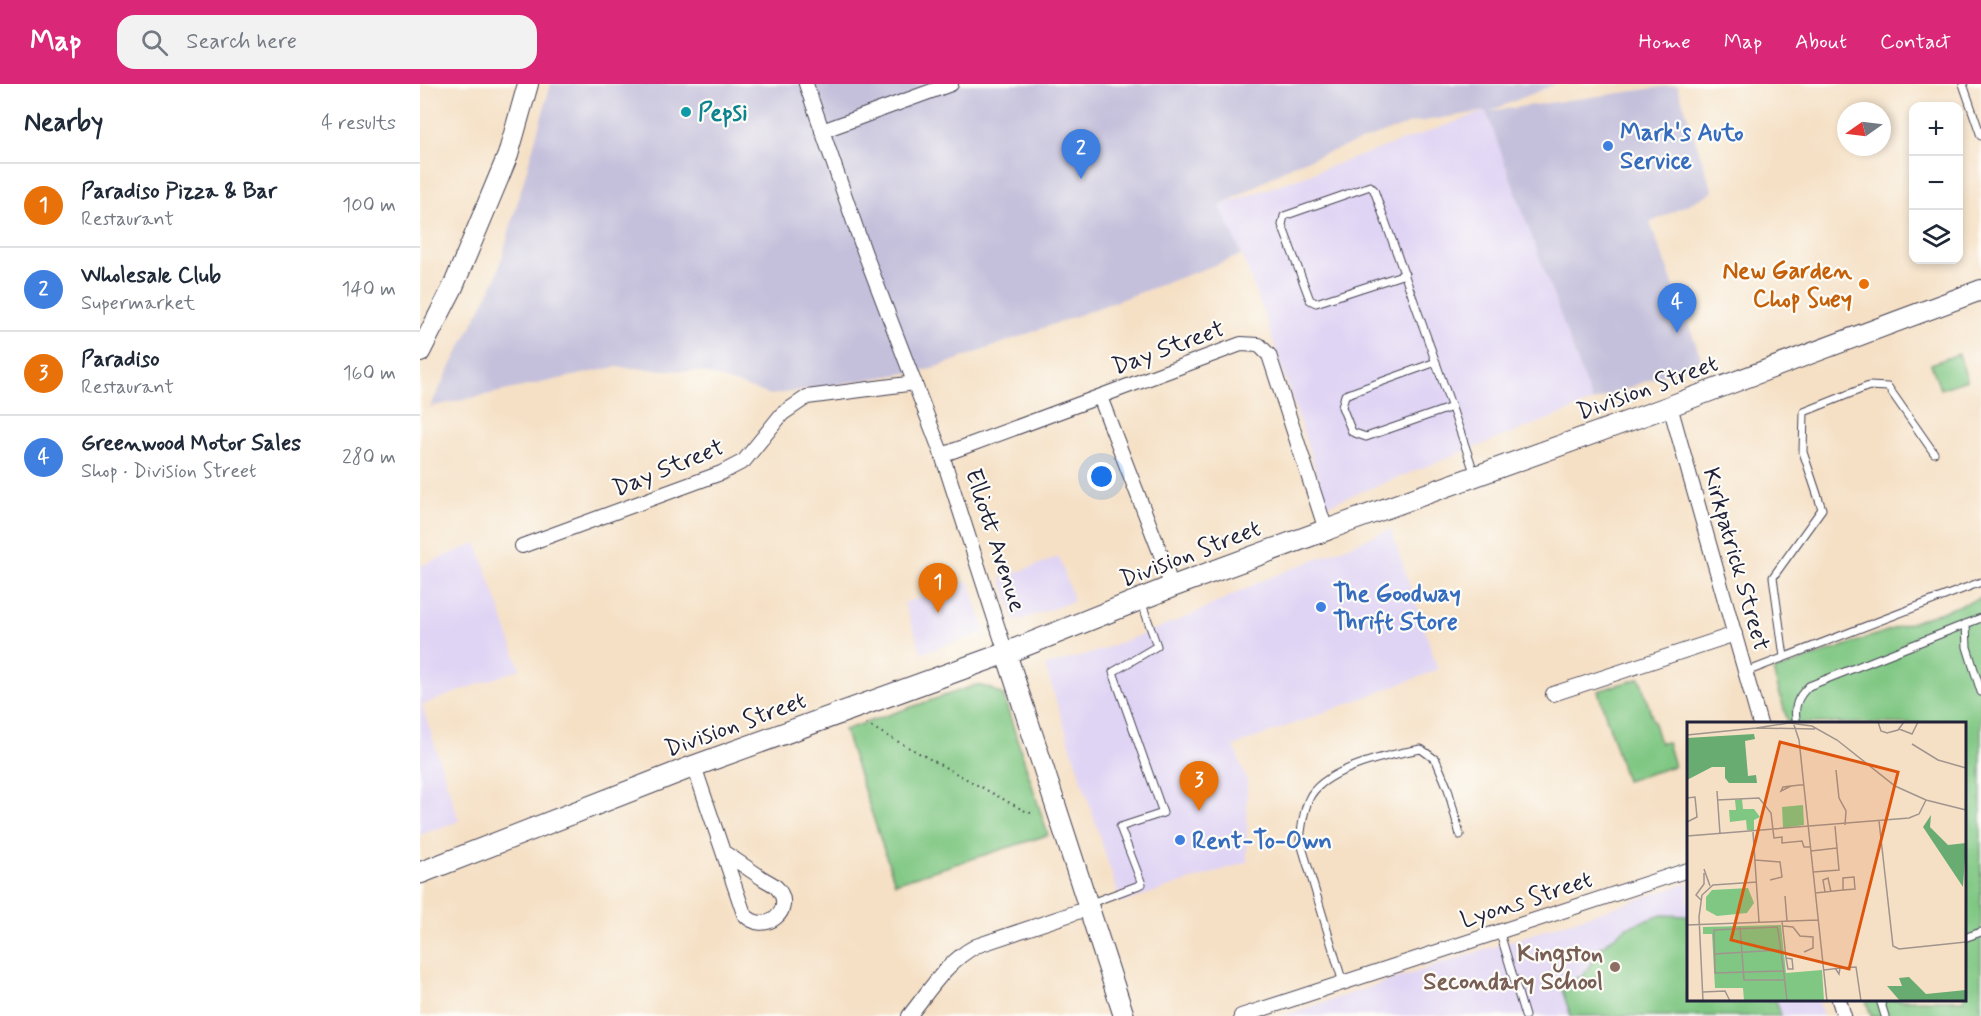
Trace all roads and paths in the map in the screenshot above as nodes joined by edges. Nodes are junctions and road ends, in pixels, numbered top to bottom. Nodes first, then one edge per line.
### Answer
1 (528, 84) edge
2 (806, 84) edge
3 (951, 84) edge
4 (1964, 84) edge
5 (822, 131) junction
6 (1981, 136) edge
7 (1405, 274) junction
8 (1981, 290) edge
9 (420, 352) edge
10 (1436, 362) junction
11 (915, 383) junction
12 (1100, 396) junction
13 (1670, 406) junction
14 (1452, 407) junction
15 (1934, 453) dead end
16 (942, 455) junction
17 (1475, 475) junction
18 (1326, 530) junction
19 (522, 546) dead end
20 (1981, 582) edge
21 (1171, 587) junction
22 (1140, 599) junction
23 (1981, 618) edge
24 (1966, 624) junction
25 (1735, 634) junction
26 (1006, 653) junction
27 (1784, 657) junction
28 (1746, 672) junction
29 (1981, 692) edge
30 (1553, 694) dead end
31 (1760, 722) edge
32 (1797, 722) edge
33 (866, 724) dead end
34 (694, 766) junction
35 (1033, 813) dead end
36 (1460, 835) dead end
37 (723, 852) junction
38 (1687, 871) edge
39 (420, 873) edge
40 (1088, 906) junction
41 (1499, 930) junction
42 (1981, 932) edge
43 (1966, 938) edge
44 (1343, 983) junction
45 (1840, 1001) edge
46 (1881, 1001) edge
47 (909, 1016) edge
48 (1124, 1016) edge
49 (1241, 1016) edge
50 (1525, 1016) edge
51 (1844, 1016) edge
52 (1885, 1016) edge

1 - 9 main road
2 - 5 street, Elliott Avenue
3 - 5 street
4 - 6 lane
5 - 11 street, Elliott Avenue
7 - 7 lane
7 - 10 lane
8 - 13 main road, Division Street
10 - 14 lane
10 - 14 lane
11 - 16 street, Elliott Avenue
11 - 19 street, Day Street
12 - 16 street, Day Street
12 - 18 street, Day Street
12 - 21 street
13 - 17 main road, Division Street
13 - 25 street, Kirkpatrick Street
14 - 17 lane
15 - 27 lane
16 - 26 street, Elliott Avenue
17 - 18 main road, Division Street
18 - 21 main road, Division Street
20 - 27 lane
21 - 22 main road, Division Street
22 - 26 main road, Division Street
22 - 40 lane
23 - 24 lane
24 - 29 lane
24 - 32 lane
25 - 28 street, Kirkpatrick Street
25 - 30 street
26 - 34 main road, Division Street
26 - 40 main road, Elliott Avenue
27 - 28 lane
28 - 31 street, Kirkpatrick Street
33 - 35 path
34 - 37 street
34 - 39 main road, Division Street
36 - 44 lane
37 - 37 street
38 - 41 street, Lyons Street
40 - 47 street
40 - 48 main road, Elliott Avenue
41 - 44 street, Lyons Street
41 - 50 lane
42 - 43 lane
44 - 49 street, Lyons Street
45 - 51 street
46 - 52 lane

